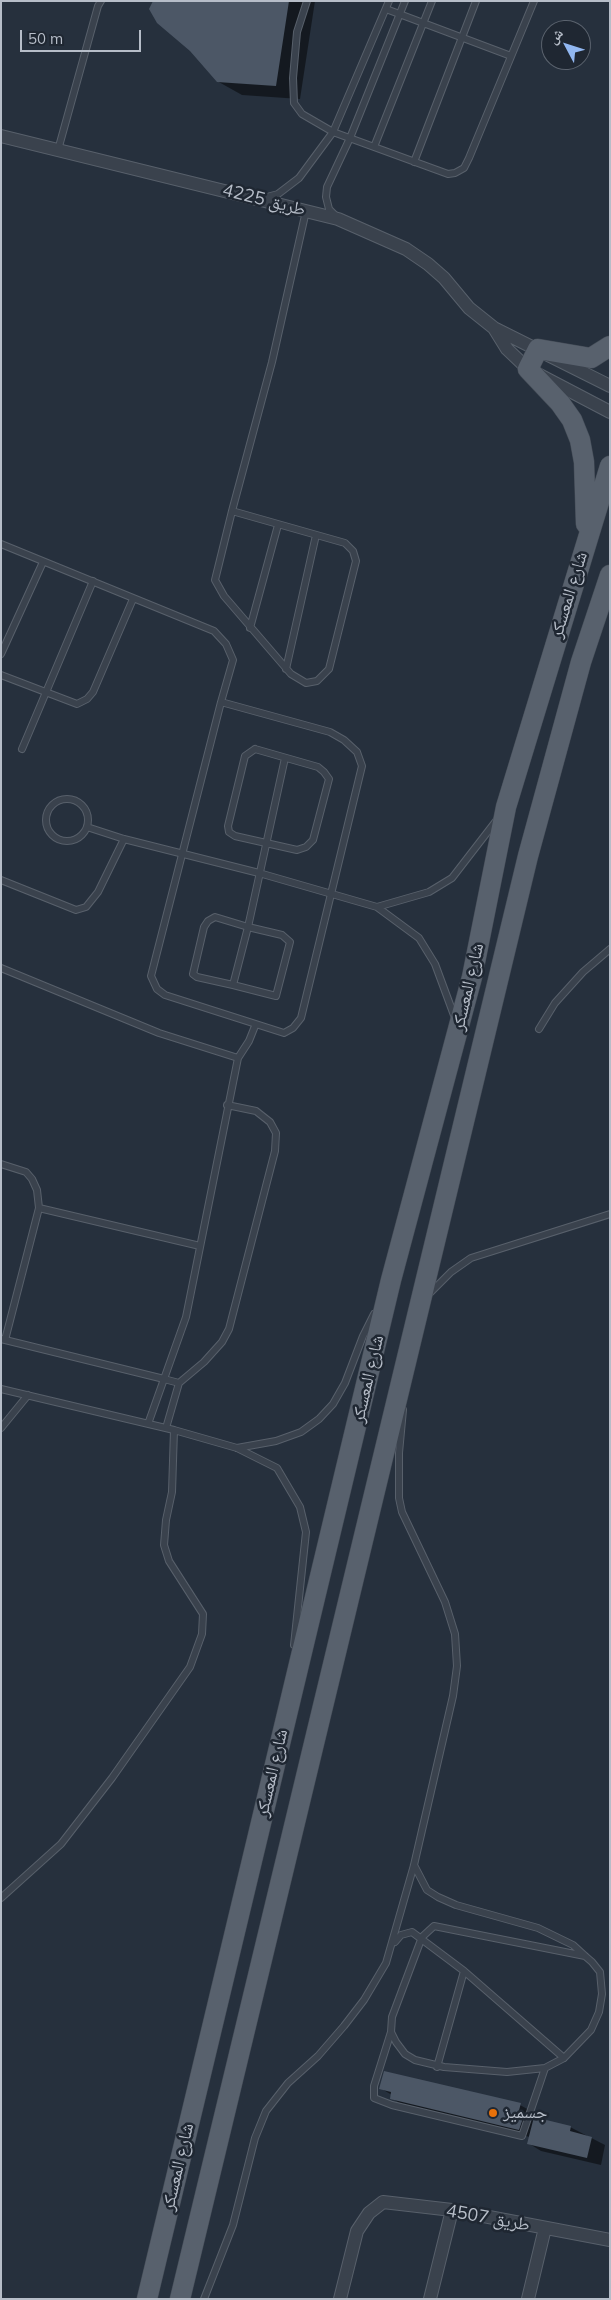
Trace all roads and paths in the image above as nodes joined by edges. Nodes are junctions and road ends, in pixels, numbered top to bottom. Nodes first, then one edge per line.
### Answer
1 (101, 1) edge
2 (306, 1) edge
3 (389, 1) edge
4 (405, 1) edge
5 (432, 1) edge
6 (476, 1) edge
7 (534, 1) edge
8 (386, 9) junction
9 (400, 14) junction
10 (423, 22) junction
11 (463, 36) junction
12 (511, 56) junction
13 (333, 132) junction
14 (1, 136) edge
15 (350, 138) junction
16 (374, 147) junction
17 (58, 150) junction
18 (414, 162) junction
19 (260, 199) junction
20 (306, 211) junction
21 (338, 219) junction
22 (494, 328) junction
23 (610, 346) edge
24 (538, 349) junction
25 (528, 369) junction
26 (610, 386) edge
27 (610, 412) edge
28 (610, 466) edge
29 (232, 511) junction
30 (278, 525) junction
31 (316, 535) junction
32 (587, 538) junction
33 (1, 544) edge
34 (42, 562) junction
35 (610, 575) edge
36 (93, 582) junction
37 (133, 599) junction
38 (610, 616) edge
39 (250, 628) junction
40 (1, 654) edge
41 (582, 662) junction
42 (286, 669) junction
43 (1, 675) edge
44 (46, 694) junction
45 (221, 702) junction
46 (22, 750) dead end
47 (285, 758) junction
48 (506, 807) junction
49 (87, 827) junction
50 (124, 839) junction
51 (267, 843) junction
52 (184, 854) junction
53 (259, 874) junction
54 (1, 880) edge
55 (329, 895) junction
56 (377, 908) junction
57 (248, 926) junction
58 (610, 949) edge
59 (1, 968) edge
60 (233, 985) junction
61 (255, 1026) junction
62 (459, 1027) junction
63 (539, 1029) dead end
64 (238, 1058) junction
65 (227, 1105) junction
66 (1, 1164) edge
67 (40, 1208) junction
68 (610, 1214) edge
69 (200, 1246) junction
70 (391, 1280) junction
71 (420, 1304) junction
72 (3, 1339) edge
73 (408, 1352) junction
74 (164, 1379) junction
75 (178, 1383) junction
76 (1, 1389) edge
77 (28, 1395) junction
78 (148, 1424) junction
79 (1, 1428) edge
80 (166, 1428) junction
81 (174, 1430) junction
82 (237, 1448) junction
83 (283, 1726) junction
84 (414, 1865) junction
85 (1, 1898) edge
86 (422, 1937) junction
87 (394, 1943) junction
88 (585, 1956) junction
89 (464, 1971) junction
90 (391, 2032) junction
91 (564, 2058) junction
92 (437, 2067) junction
93 (545, 2068) junction
94 (452, 2210) junction
95 (545, 2228) junction
96 (610, 2240) edge
97 (147, 2299) edge
98 (180, 2299) edge
99 (204, 2299) edge
100 (340, 2299) edge
101 (430, 2299) edge
102 (528, 2299) edge

1 - 17 lane
2 - 13 lane
3 - 8 lane
4 - 9 lane
5 - 10 lane
6 - 11 lane
7 - 12 lane
8 - 9 lane
8 - 13 lane
9 - 10 lane
9 - 15 lane
10 - 11 lane
10 - 16 lane
11 - 12 lane
11 - 18 lane
12 - 18 lane
13 - 15 lane
13 - 19 lane
14 - 17 street, طريق 4225
15 - 16 lane
15 - 21 lane
16 - 18 lane
17 - 19 street, طريق 4225
19 - 20 street, طريق 4225
20 - 21 street, طريق 4225
20 - 29 lane
21 - 22 street, طريق 4225
22 - 24 street, طريق 4225
22 - 25 street, طريق 4225
23 - 24 main road
24 - 25 main road
24 - 26 street, طريق 4225
25 - 27 street, طريق 4225
25 - 32 main road
28 - 32 main road, شارع المعسكر
29 - 30 lane
29 - 39 lane
30 - 31 lane
30 - 39 lane
31 - 42 lane
31 - 42 lane
32 - 48 main road, شارع المعسكر
33 - 34 lane
34 - 36 lane
34 - 40 lane
35 - 41 main road, شارع المعسكر
36 - 37 lane
36 - 44 lane
37 - 44 lane
37 - 45 lane
38 - 41 main road
39 - 42 lane
41 - 71 main road, شارع المعسكر
43 - 44 lane
44 - 46 lane
45 - 52 lane
45 - 55 lane
47 - 51 lane
47 - 51 lane
47 - 51 lane
48 - 56 lane
48 - 62 main road, شارع المعسكر
49 - 49 lane
49 - 50 lane
50 - 52 lane
50 - 54 lane
51 - 53 lane
52 - 53 lane
52 - 61 lane
53 - 55 lane
53 - 57 lane
55 - 56 lane
55 - 61 lane
56 - 62 lane
57 - 60 lane
57 - 60 lane
57 - 60 lane
58 - 63 lane
59 - 64 lane
61 - 64 lane
62 - 70 main road, شارع المعسكر
64 - 65 lane
65 - 69 lane
65 - 75 lane
66 - 67 lane
67 - 69 lane
67 - 72 lane
68 - 71 lane
69 - 74 lane
70 - 82 lane
70 - 83 main road, شارع المعسكر
71 - 73 main road, شارع المعسكر
72 - 74 lane
73 - 84 lane
73 - 98 main road, شارع المعسكر
74 - 75 lane
74 - 78 lane
75 - 80 lane
76 - 77 lane
77 - 78 lane
77 - 79 lane
78 - 80 lane
80 - 81 lane
81 - 82 lane
81 - 85 lane
82 - 83 lane
83 - 97 main road, شارع المعسكر
84 - 87 lane
84 - 88 lane
86 - 87 lane
86 - 88 lane
86 - 89 lane
86 - 90 lane
87 - 99 lane
88 - 91 lane
89 - 91 lane
89 - 92 lane
90 - 92 lane
90 - 93 lane
91 - 93 lane
92 - 93 lane
94 - 95 street, طريق 4507
94 - 100 street, طريق 4507
94 - 101 street
95 - 96 street, طريق 4507
95 - 102 street

